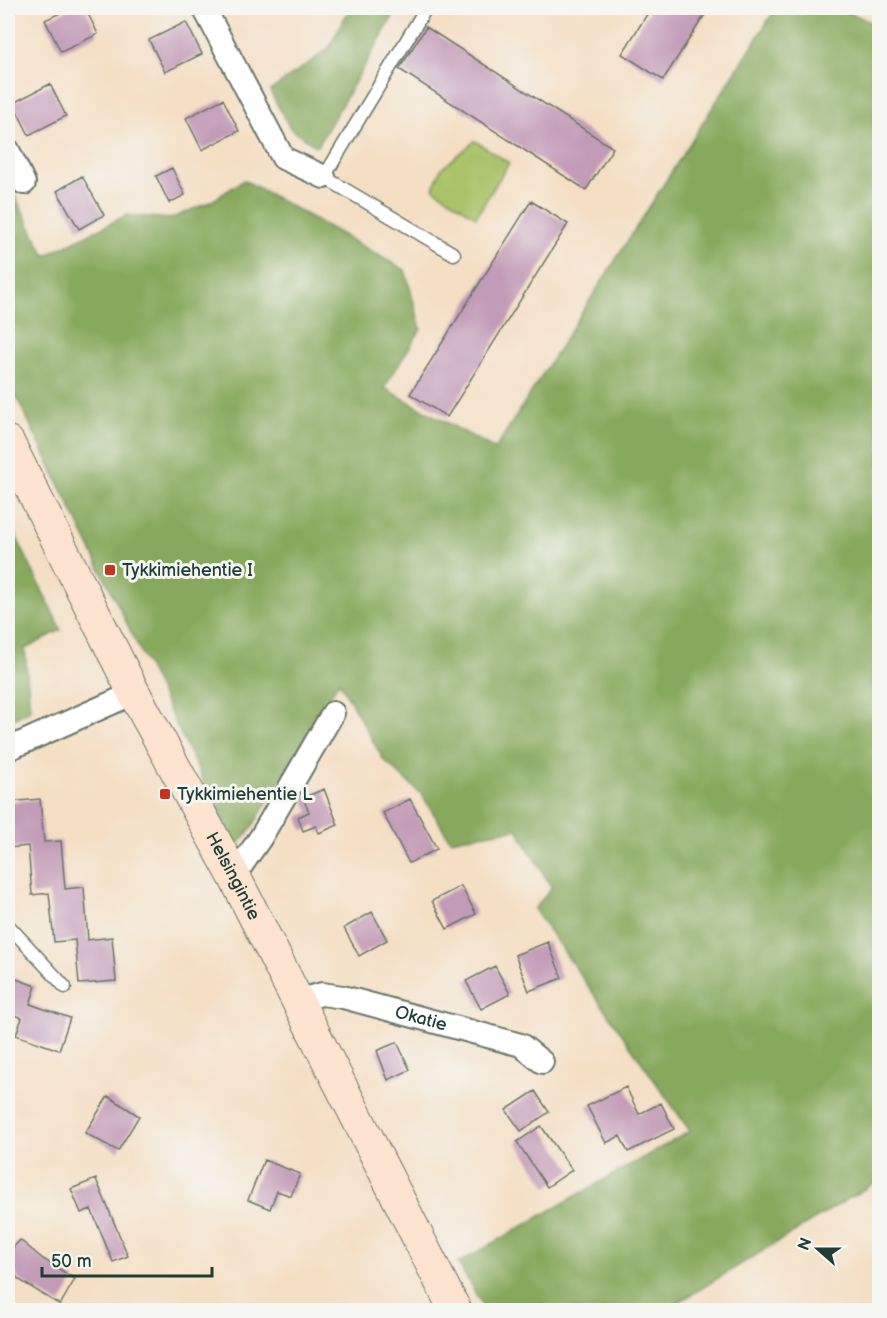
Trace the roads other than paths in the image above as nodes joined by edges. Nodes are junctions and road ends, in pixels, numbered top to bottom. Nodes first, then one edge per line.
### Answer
1 (204, 8) edge
2 (426, 8) edge
3 (8, 150) edge
4 (324, 177) junction
5 (24, 183) dead end
6 (454, 254) dead end
7 (8, 442) edge
8 (134, 693) junction
9 (333, 713) dead end
10 (8, 749) edge
11 (234, 876) junction
12 (8, 925) edge
13 (65, 987) dead end
14 (296, 1000) junction
15 (542, 1062) dead end
16 (456, 1311) edge

1 - 4 street
2 - 4 lane
3 - 5 street
4 - 6 lane
7 - 8 main road, Helsingintie
8 - 10 street
8 - 11 main road, Helsingintie
9 - 11 street
11 - 14 main road, Helsingintie
12 - 13 lane
14 - 15 street, Okatie
14 - 16 main road, Helsingintie

